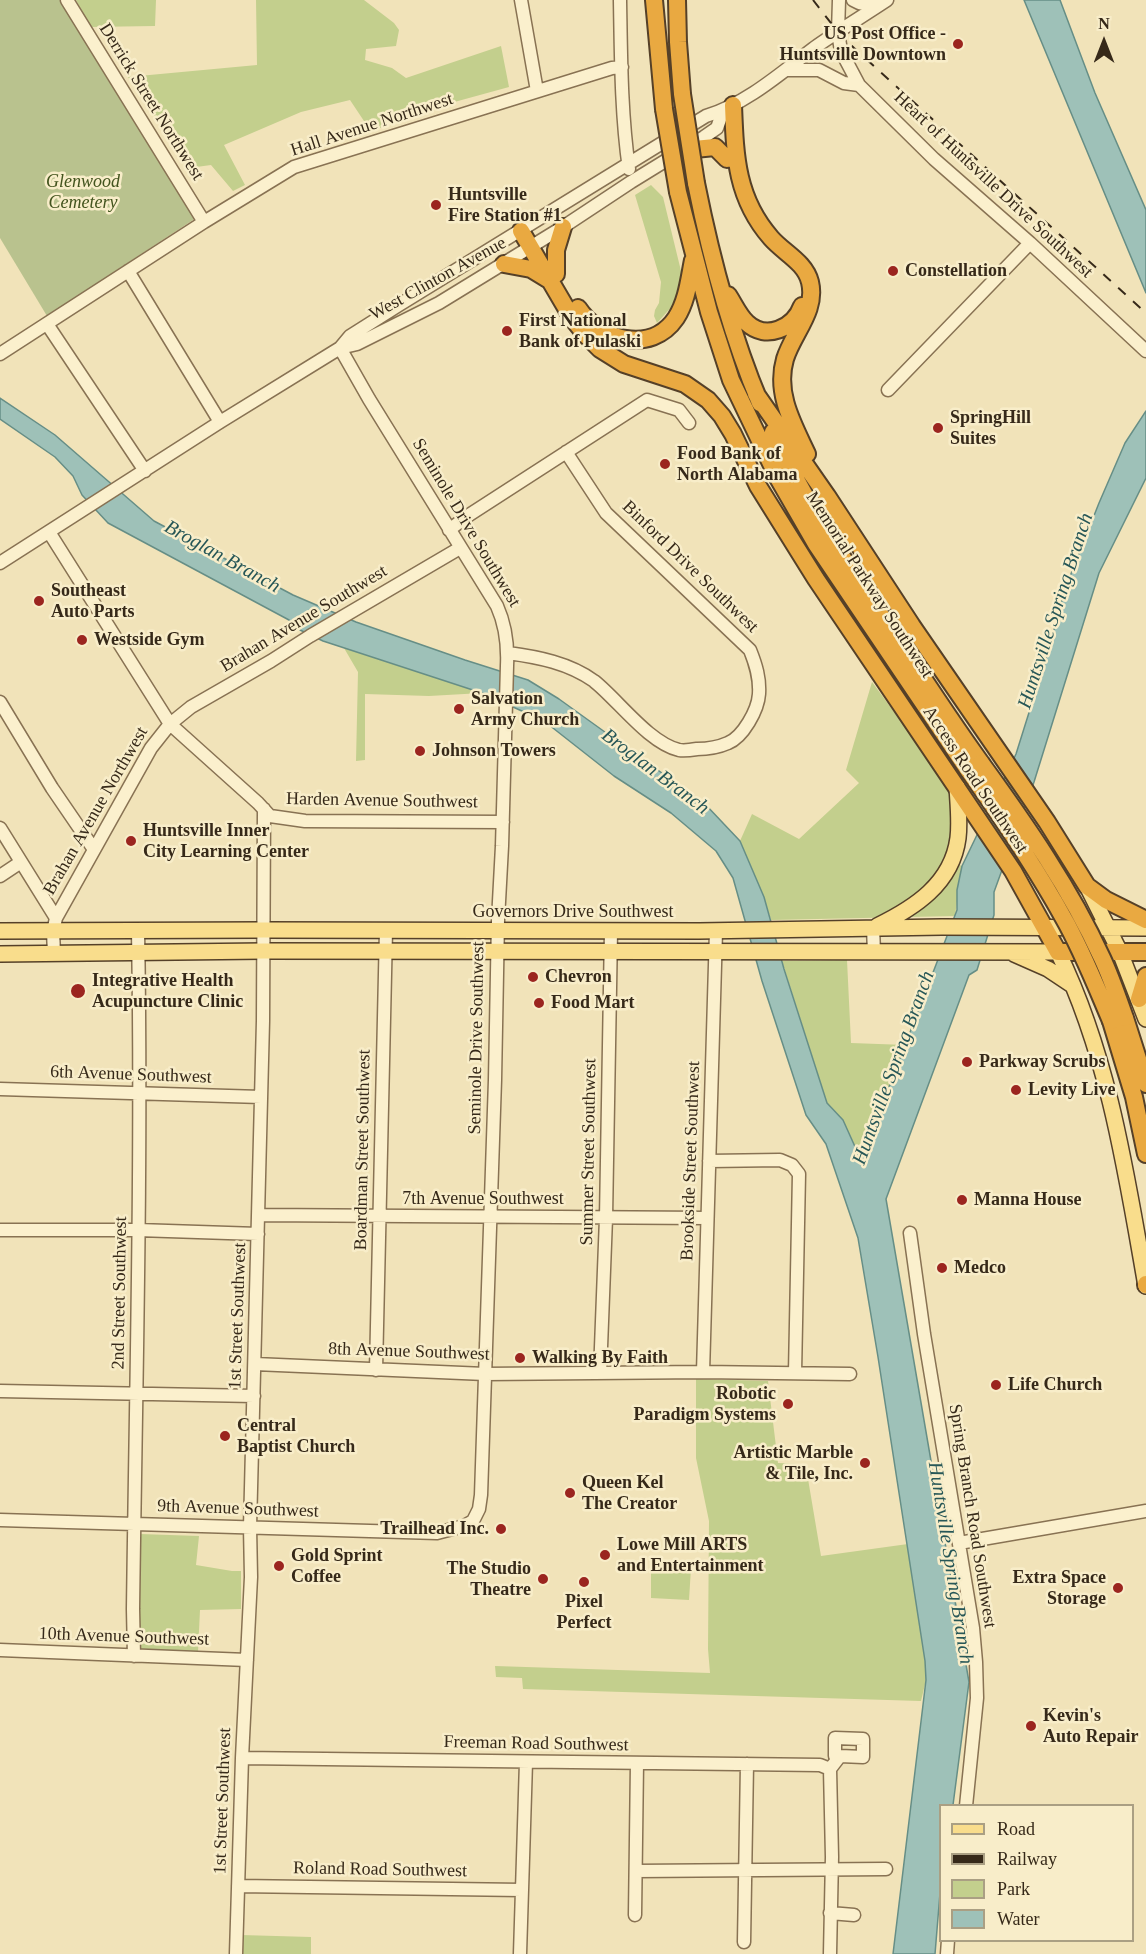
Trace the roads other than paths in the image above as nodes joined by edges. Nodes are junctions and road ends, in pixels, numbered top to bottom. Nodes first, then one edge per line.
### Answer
1 (67, 0) edge
2 (521, 0) edge
3 (620, 0) edge
4 (654, 0) edge
5 (677, 0) edge
6 (839, 0) edge
7 (853, 0) edge
8 (882, 3) edge
9 (838, 32) junction
10 (622, 67) junction
11 (786, 70) junction
12 (859, 85) junction
13 (537, 91) junction
14 (728, 108) junction
15 (684, 150) junction
16 (727, 159) junction
17 (628, 165) junction
18 (631, 182) junction
19 (204, 222) junction
20 (563, 228) junction
21 (524, 229) junction
22 (1030, 243) junction
23 (534, 246) junction
24 (694, 256) junction
25 (504, 264) junction
26 (128, 271) junction
27 (716, 276) junction
28 (553, 278) junction
29 (47, 324) junction
30 (340, 348) junction
31 (1146, 351) edge
32 (0, 354) edge
33 (731, 380) junction
34 (888, 390) dead end
35 (756, 394) junction
36 (220, 422) junction
37 (689, 423) dead end
38 (566, 452) junction
39 (145, 471) junction
40 (827, 496) junction
41 (774, 513) junction
42 (449, 530) junction
43 (49, 532) junction
44 (460, 548) junction
45 (0, 563) edge
46 (928, 649) junction
47 (508, 653) junction
48 (0, 702) edge
49 (170, 724) junction
50 (975, 763) junction
51 (957, 787) junction
52 (264, 809) junction
53 (503, 822) junction
54 (0, 828) edge
55 (93, 848) junction
56 (21, 862) junction
57 (1075, 865) junction
58 (0, 876) edge
59 (1087, 886) junction
60 (1024, 891) junction
61 (1146, 920) edge
62 (54, 925) junction
63 (1045, 927) junction
64 (873, 928) junction
65 (1108, 928) junction
66 (1146, 928) edge
67 (264, 930) junction
68 (386, 930) junction
69 (0, 931) edge
70 (138, 931) junction
71 (611, 931) junction
72 (716, 931) junction
73 (497, 932) junction
74 (138, 951) junction
75 (264, 951) junction
76 (497, 951) junction
77 (1009, 951) junction
78 (386, 952) junction
79 (610, 952) junction
80 (715, 952) junction
81 (874, 952) junction
82 (1058, 952) junction
83 (1120, 952) junction
84 (1146, 952) edge
85 (54, 953) junction
86 (0, 954) edge
87 (1074, 986) junction
88 (1140, 987) edge
89 (1080, 1003) junction
90 (1146, 1019) edge
91 (1118, 1020) junction
92 (1146, 1084) edge
93 (0, 1089) edge
94 (140, 1093) junction
95 (261, 1097) junction
96 (1146, 1154) edge
97 (709, 1161) junction
98 (259, 1215) junction
99 (380, 1216) junction
100 (490, 1217) junction
101 (606, 1218) junction
102 (707, 1218) junction
103 (0, 1230) edge
104 (138, 1230) junction
105 (910, 1233) dead end
106 (258, 1234) junction
107 (1146, 1285) edge
108 (255, 1365) junction
109 (376, 1370) junction
110 (703, 1372) junction
111 (600, 1373) junction
112 (795, 1373) junction
113 (485, 1374) junction
114 (850, 1374) dead end
115 (0, 1390) edge
116 (136, 1393) junction
117 (254, 1395) junction
118 (1146, 1510) edge
119 (0, 1520) edge
120 (472, 1521) joint
121 (134, 1524) junction
122 (250, 1527) junction
123 (959, 1544) junction
124 (0, 1650) edge
125 (134, 1656) junction
126 (247, 1660) junction
127 (840, 1756) dead end
128 (242, 1758) junction
129 (526, 1762) junction
130 (637, 1763) junction
131 (747, 1764) junction
132 (830, 1769) junction
133 (966, 1804) edge
134 (886, 1869) dead end
135 (831, 1870) junction
136 (636, 1871) junction
137 (745, 1871) junction
138 (238, 1886) junction
139 (522, 1890) junction
140 (830, 1913) junction
141 (635, 1915) dead end
142 (854, 1915) dead end
143 (744, 1942) dead end
144 (236, 1954) edge
145 (520, 1954) edge
146 (830, 1954) edge

1 - 19 street, Derrick Street Northwest
2 - 13 street
3 - 10 street
4 - 24 highway, Memorial Parkway Southwest, bridge
5 - 27 highway, Memorial Parkway Southwest, bridge
6 - 9 street, Heart of Huntsville Drive Southwest
7 - 8 street
8 - 9 street, West Clinton Avenue
9 - 11 street, West Clinton Avenue
9 - 12 street, Heart of Huntsville Drive Southwest
10 - 13 street, Hall Avenue Northwest
10 - 17 street
11 - 12 street
11 - 14 street, West Clinton Avenue
12 - 22 street, Heart of Huntsville Drive Southwest
13 - 19 street, Hall Avenue Northwest
14 - 15 street, West Clinton Avenue
14 - 16 highway
14 - 17 street, West Clinton Avenue
14 - 40 highway
15 - 16 highway
15 - 18 street, West Clinton Avenue
16 - 27 highway
17 - 18 street
17 - 21 street, West Clinton Avenue
18 - 20 street, West Clinton Avenue
19 - 26 street, Hall Avenue Northwest
20 - 23 street, West Clinton Avenue
20 - 28 highway
21 - 23 highway
21 - 30 street, West Clinton Avenue
22 - 31 street, Heart of Huntsville Drive Southwest
22 - 34 street
23 - 25 street, West Clinton Avenue
23 - 28 highway
24 - 28 highway
24 - 33 highway, Memorial Parkway Southwest
25 - 28 highway
25 - 30 street, West Clinton Avenue
26 - 29 street, Hall Avenue Northwest
26 - 36 street
27 - 35 highway, Memorial Parkway Southwest
28 - 41 highway
29 - 32 street, Hall Avenue Northwest
29 - 39 street
30 - 36 street, West Clinton Avenue
30 - 42 street, Seminole Drive Southwest
33 - 41 highway
33 - 50 highway, Memorial Parkway Southwest
35 - 40 highway
35 - 50 highway, Memorial Parkway Southwest
36 - 39 street, West Clinton Avenue
37 - 38 street
38 - 42 street
38 - 47 street, Binford Drive Southwest
39 - 43 street, West Clinton Avenue
40 - 46 highway, Access Road Southwest
41 - 51 highway, Access Road Southwest
42 - 44 street, Seminole Drive Southwest
43 - 45 street, West Clinton Avenue
43 - 49 street
44 - 47 street, Seminole Drive Southwest
44 - 49 street, Brahan Avenue Southwest
46 - 50 highway
46 - 57 highway, Access Road Southwest
47 - 53 street, Seminole Drive Southwest
48 - 55 street
49 - 52 street
49 - 55 street, Brahan Avenue Northwest
50 - 91 highway, Memorial Parkway Southwest, bridge
51 - 60 highway, Access Road Southwest
51 - 64 main road
52 - 53 street, Harden Avenue Southwest
52 - 67 street, 1st Street Southwest
53 - 73 street, Seminole Drive Southwest
54 - 56 street
55 - 62 street, Brahan Avenue Northwest
56 - 58 street
56 - 62 street
57 - 59 highway, Access Road Southwest
57 - 60 highway
59 - 61 highway
59 - 65 main road, Access Road Southwest
60 - 63 highway, Access Road Southwest
62 - 69 main road, Governors Drive Southwest
62 - 70 main road, Governors Drive Southwest
62 - 85 street
63 - 64 main road, Governors Drive Southwest
63 - 65 main road, Governors Drive Southwest
63 - 82 highway, Access Road Southwest
64 - 72 main road, Governors Drive Southwest
64 - 81 street
65 - 66 main road, Governors Drive Southwest
65 - 83 main road
67 - 68 main road, Governors Drive Southwest
67 - 70 main road, Governors Drive Southwest
67 - 75 street, 1st Street Southwest
68 - 73 main road, Governors Drive Southwest
68 - 78 street, Boardman Street Southwest
70 - 74 street, 2nd Street Southwest
71 - 72 main road, Governors Drive Southwest
71 - 73 main road, Governors Drive Southwest
71 - 79 street, Summer Street Southwest
72 - 80 street, Brookside Street Southwest
73 - 76 street, Seminole Drive Southwest
74 - 75 main road
74 - 85 main road
74 - 94 street, 2nd Street Southwest
75 - 78 main road
75 - 95 street, 1st Street Southwest
76 - 78 main road
76 - 79 main road
76 - 100 street, Seminole Drive Southwest
77 - 81 main road
77 - 82 main road
77 - 87 main road
78 - 99 street, Boardman Street Southwest
79 - 80 main road
79 - 101 street, Summer Street Southwest
80 - 81 main road
80 - 97 street, Brookside Street Southwest
82 - 83 highway
82 - 87 main road, Access Road Southwest
83 - 84 highway
83 - 88 main road
85 - 86 main road
87 - 89 main road
88 - 89 main road
88 - 90 main road
89 - 107 main road
91 - 92 highway, Memorial Parkway Southwest
91 - 96 highway, Memorial Parkway Southwest
93 - 94 street, 6th Avenue Southwest
94 - 95 street, 6th Avenue Southwest
94 - 104 street, 2nd Street Southwest
95 - 98 street, 1st Street Southwest
97 - 102 street, Brookside Street Southwest
97 - 112 street
98 - 99 street, 7th Avenue Southwest
98 - 106 street, 1st Street Southwest
99 - 100 street, 7th Avenue Southwest
99 - 109 street, Boardman Street Southwest
100 - 101 street, 7th Avenue Southwest
100 - 113 street, Seminole Drive Southwest
101 - 102 street, 7th Avenue Southwest
101 - 111 street, Summer Street Southwest
102 - 110 street, Brookside Street Southwest
103 - 104 street
104 - 106 street
104 - 116 street, 2nd Street Southwest
105 - 123 street, Spring Branch Road Southwest
106 - 108 street, 1st Street Southwest
108 - 109 street, 8th Avenue Southwest
108 - 117 street, 1st Street Southwest
109 - 113 street, 8th Avenue Southwest
110 - 111 street, 8th Avenue Southwest
110 - 112 street, 8th Avenue Southwest
111 - 113 street, 8th Avenue Southwest
112 - 114 street, 8th Avenue Southwest
113 - 120 street, Seminole Drive Southwest
115 - 116 street
116 - 117 street
116 - 121 street, 2nd Street Southwest
117 - 122 street, 1st Street Southwest
118 - 123 street
119 - 121 street, 9th Avenue Southwest
120 - 122 street, 9th Avenue Southwest
121 - 122 street, 9th Avenue Southwest
121 - 125 street, 2nd Street Southwest
122 - 126 street, 1st Street Southwest
123 - 133 street, Spring Branch Road Southwest
124 - 125 street, 10th Avenue Southwest
125 - 126 street, 10th Avenue Southwest
126 - 128 street, 1st Street Southwest
127 - 132 street
128 - 129 street, Freeman Road Southwest
128 - 138 street, 1st Street Southwest
129 - 130 street, Freeman Road Southwest
129 - 139 street
130 - 131 street, Freeman Road Southwest
130 - 136 street
131 - 132 street, Freeman Road Southwest
131 - 137 street
132 - 135 street
134 - 135 street
135 - 137 street
135 - 140 street
136 - 137 street
136 - 141 street
137 - 143 street
138 - 139 street, Roland Road Southwest
138 - 144 street, 1st Street Southwest
139 - 145 street
140 - 142 street
140 - 146 street

